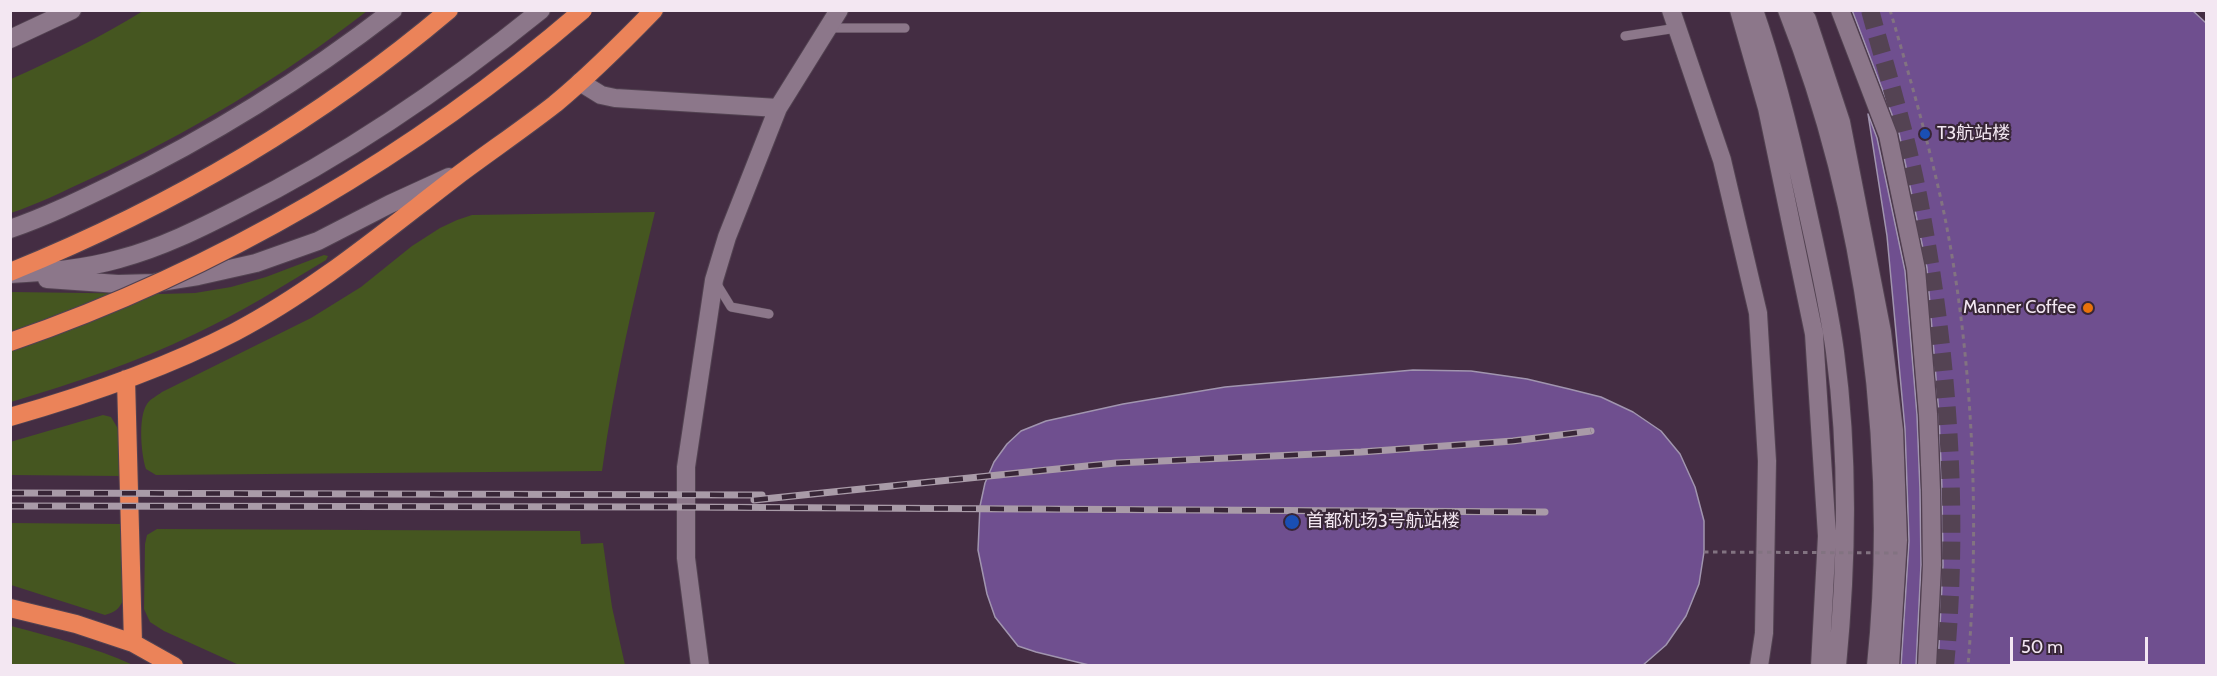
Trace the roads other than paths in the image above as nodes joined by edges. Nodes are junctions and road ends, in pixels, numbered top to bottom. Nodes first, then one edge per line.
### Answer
1 (72, 10) edge
2 (393, 10) edge
3 (449, 10) edge
4 (540, 10) edge
5 (583, 10) edge
6 (654, 10) edge
7 (839, 10) edge
8 (1671, 10) edge
9 (1739, 10) edge
10 (1754, 10) edge
11 (1787, 10) edge
12 (1800, 10) edge
13 (1840, 10) edge
14 (828, 28) junction
15 (904, 28) dead end
16 (1677, 28) junction
17 (1625, 36) dead end
18 (10, 39) edge
19 (580, 82) junction
20 (778, 108) junction
21 (469, 167) junction
22 (10, 229) edge
23 (10, 274) edge
24 (714, 280) junction
25 (770, 314) dead end
26 (10, 342) edge
27 (126, 379) junction
28 (10, 417) edge
29 (15, 609) edge
30 (133, 643) junction
31 (174, 666) edge
32 (700, 666) edge
33 (1759, 666) edge
34 (1820, 666) edge
35 (1837, 666) edge
36 (1876, 666) edge
37 (1890, 666) edge
38 (1927, 666) edge

1 - 18 street
2 - 22 street
3 - 23 highway
4 - 23 street
5 - 26 highway, bridge
6 - 19 highway
7 - 14 street
8 - 16 street
9 - 34 street
10 - 35 street
11 - 36 street
12 - 37 street
13 - 38 street
14 - 15 lane
14 - 20 street
16 - 17 lane
16 - 33 street
19 - 20 street
19 - 21 highway
20 - 24 street
21 - 23 street
21 - 27 highway
24 - 25 lane
24 - 32 street
27 - 28 highway
27 - 30 highway
29 - 30 highway
30 - 31 highway

